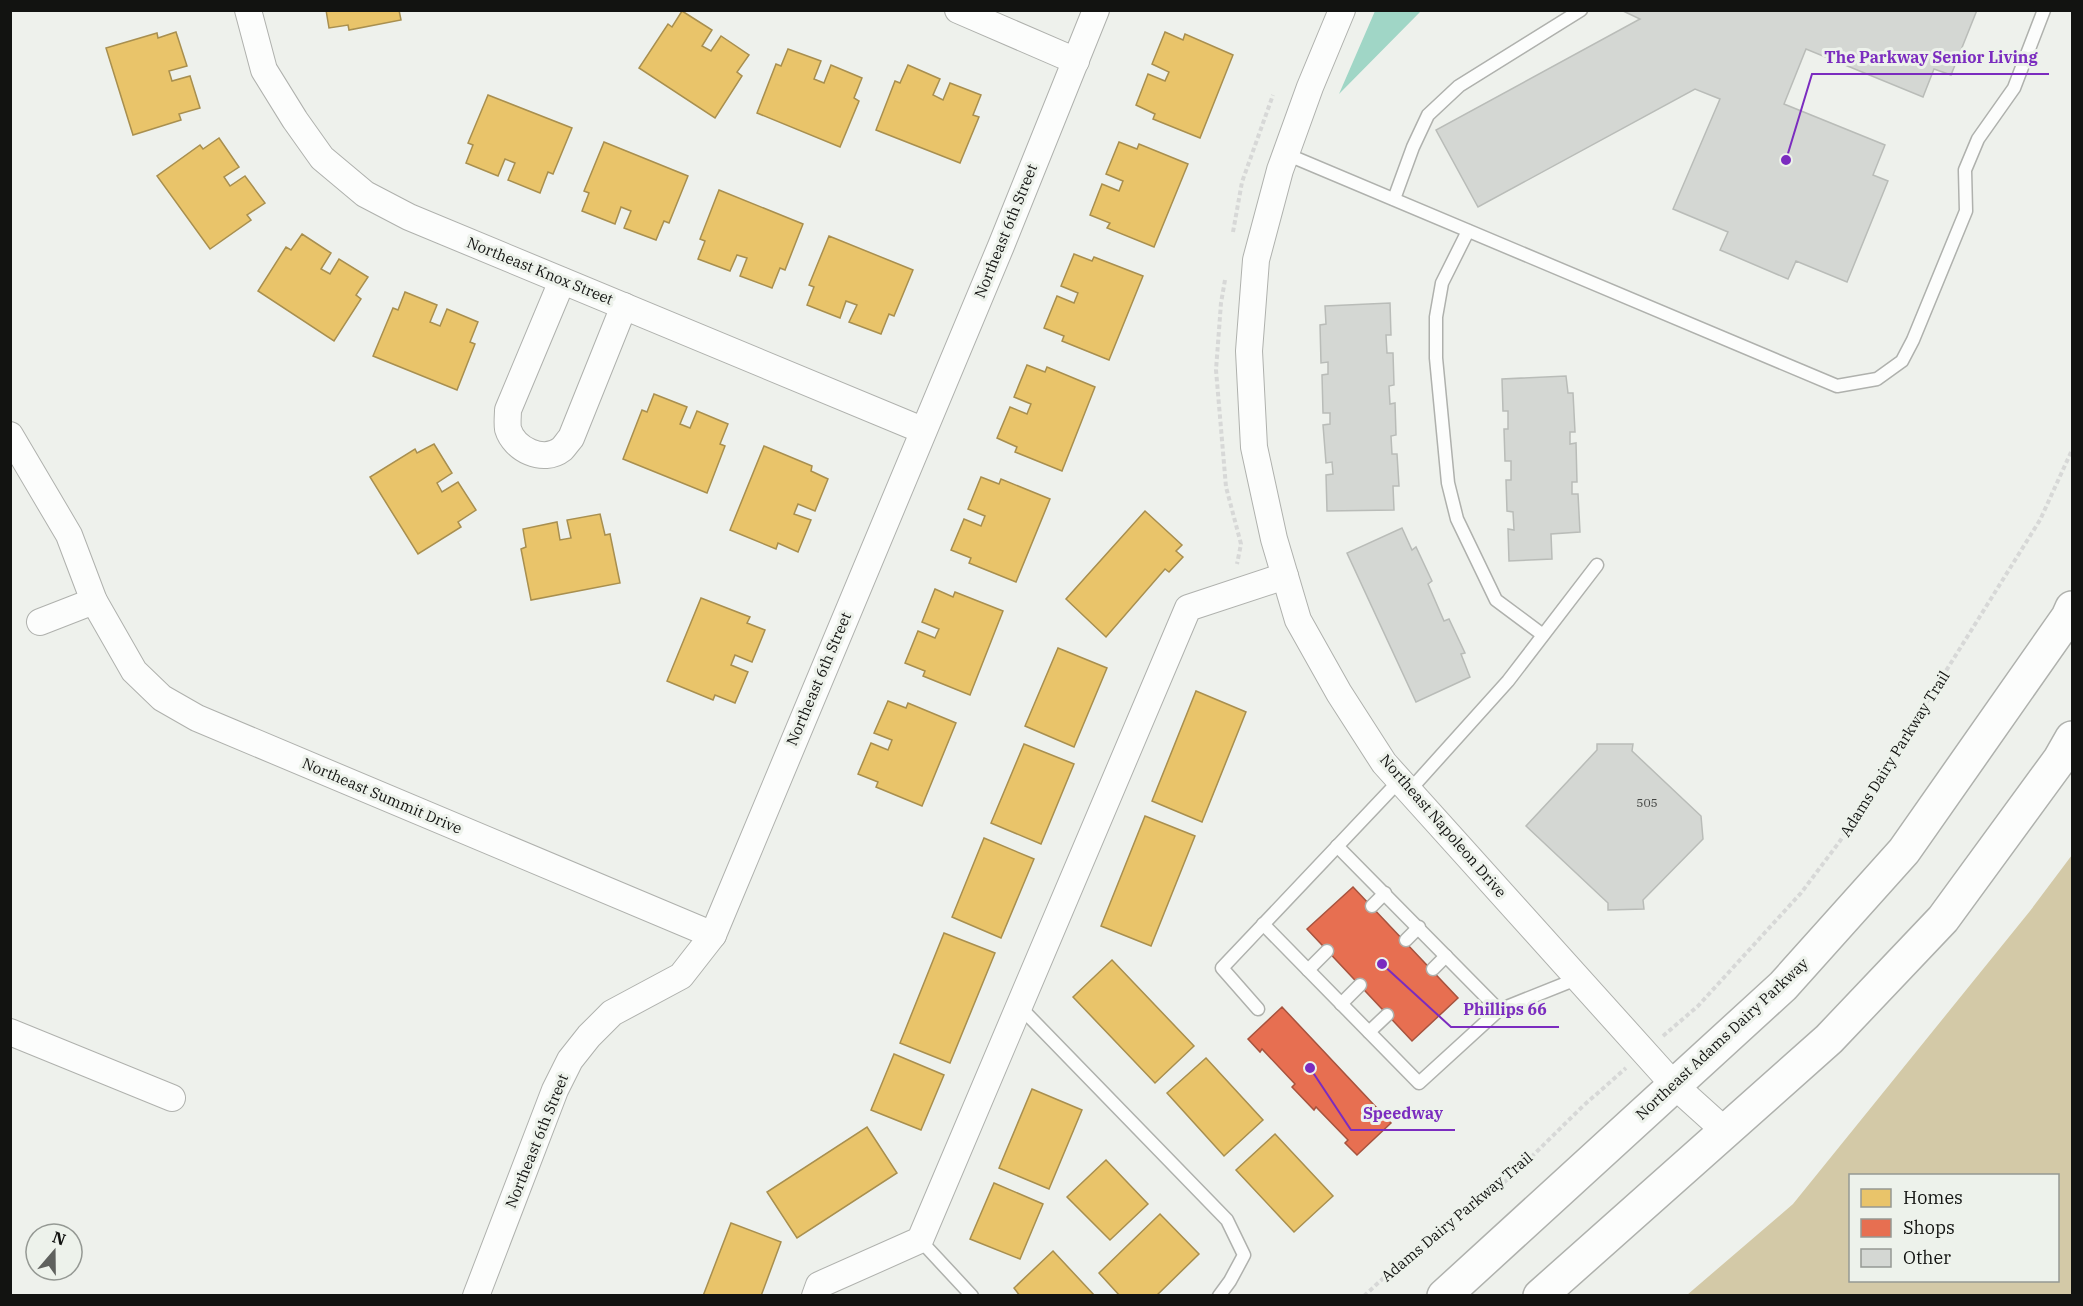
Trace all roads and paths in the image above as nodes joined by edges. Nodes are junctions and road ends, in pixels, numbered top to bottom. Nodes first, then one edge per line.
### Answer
1 (248, 10) edge
2 (958, 10) edge
3 (1096, 10) edge
4 (1342, 10) edge
5 (1581, 10) edge
6 (2044, 10) edge
7 (1076, 61) junction
8 (1286, 154) junction
9 (1394, 199) junction
10 (1468, 231) junction
11 (562, 281) junction
12 (624, 306) junction
13 (922, 430) junction
14 (10, 435) edge
15 (2073, 450) edge
16 (1597, 565) dead end
17 (1285, 576) junction
18 (94, 601) junction
19 (2073, 608) edge
20 (40, 622) dead end
21 (1543, 635) junction
22 (2073, 738) edge
23 (1404, 786) junction
24 (1337, 846) junction
25 (1385, 893) junction
26 (1372, 906) dead end
27 (1263, 924) junction
28 (1419, 927) junction
29 (713, 935) junction
30 (1406, 940) dead end
31 (1327, 951) dead end
32 (1446, 956) junction
33 (1433, 969) dead end
34 (1308, 970) junction
35 (1578, 978) junction
36 (1360, 985) dead end
37 (1341, 1004) junction
38 (1019, 1006) junction
39 (1258, 1009) dead end
40 (1498, 1010) junction
41 (1387, 1015) dead end
42 (1674, 1026) dead end
43 (10, 1032) edge
44 (1369, 1032) junction
45 (1674, 1085) junction
46 (1602, 1089) dead end
47 (172, 1098) dead end
48 (1725, 1131) junction
49 (920, 1240) junction
50 (476, 1296) edge
51 (815, 1296) edge
52 (972, 1296) edge
53 (1219, 1296) edge
54 (1364, 1296) edge
55 (1444, 1296) edge
56 (1540, 1296) edge

1 - 11 street, Northeast Knox Street
2 - 7 street
3 - 7 street, Northeast 6th Street
4 - 8 street, Northeast Napoleon Drive
5 - 9 lane
6 - 10 lane
7 - 13 street, Northeast 6th Street
8 - 9 lane
8 - 17 street, Northeast Napoleon Drive
9 - 10 lane
10 - 21 lane
11 - 12 street, Northeast Knox Street
11 - 12 street
12 - 13 street, Northeast Knox Street
13 - 29 street, Northeast 6th Street
14 - 18 street, Northeast Summit Drive
15 - 42 path, Adams Dairy Parkway Trail
16 - 21 lane
17 - 23 street, Northeast Napoleon Drive
17 - 38 street
18 - 20 street
18 - 29 street, Northeast Summit Drive
19 - 45 main road, Northeast Adams Dairy Parkway
21 - 23 lane
22 - 48 main road
23 - 24 lane
23 - 35 street, Northeast Napoleon Drive
24 - 25 lane
24 - 27 lane
25 - 26 lane
25 - 28 lane
27 - 34 lane
27 - 39 lane
28 - 30 lane
28 - 32 lane
29 - 50 street, Northeast 6th Street
31 - 34 lane
32 - 33 lane
32 - 40 lane
34 - 37 lane
35 - 40 lane
35 - 45 street, Northeast Napoleon Drive
36 - 37 lane
37 - 44 lane
38 - 49 street
38 - 53 lane
40 - 44 lane
41 - 44 lane
43 - 47 street
45 - 48 street, Northeast Napoleon Drive
45 - 55 main road, Northeast Adams Dairy Parkway
46 - 54 path, Adams Dairy Parkway Trail
48 - 56 main road
49 - 51 street
49 - 52 lane

